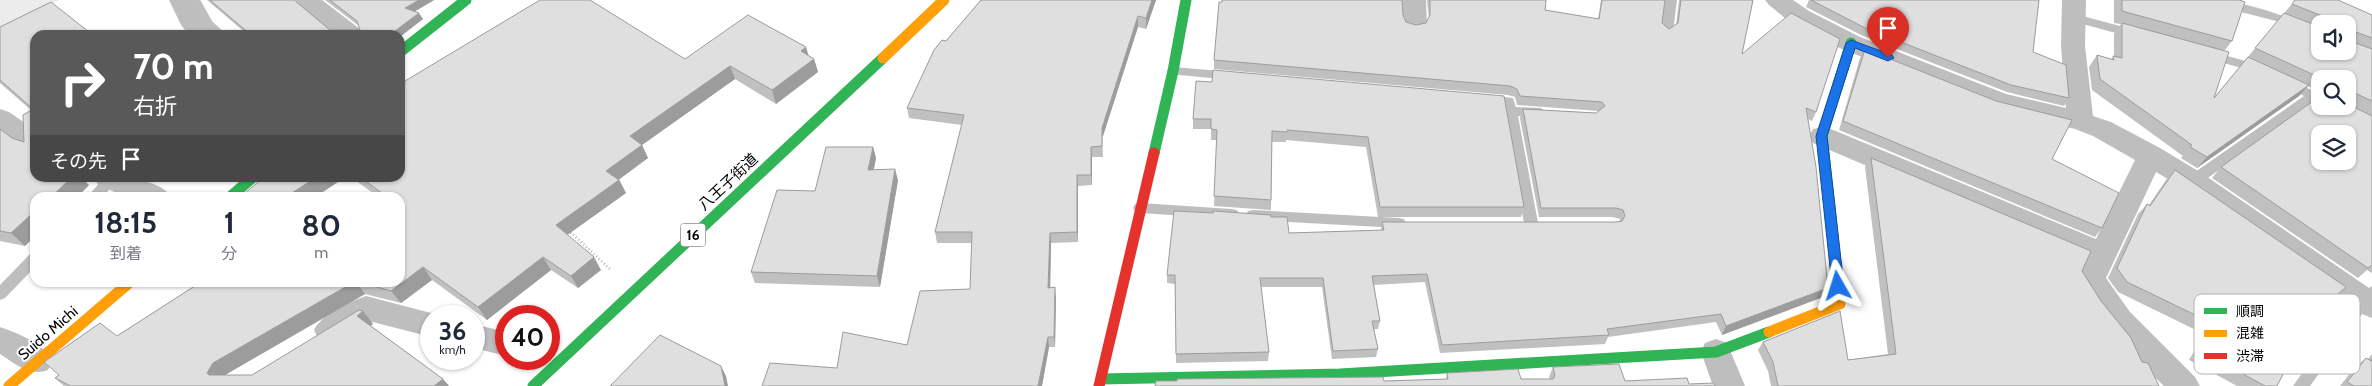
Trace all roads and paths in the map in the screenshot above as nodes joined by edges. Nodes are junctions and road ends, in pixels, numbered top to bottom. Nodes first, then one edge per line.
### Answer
1 (182, 0) edge
2 (307, 0) edge
3 (466, 0) edge
4 (944, 0) edge
5 (1186, 0) edge
6 (1414, 0) edge
7 (1671, 0) edge
8 (1777, 0) edge
9 (2210, 0) edge
10 (2073, 9) edge
11 (1415, 24) edge
12 (199, 30) edge
13 (345, 30) edge
14 (1667, 32) edge
15 (2311, 32) edge
16 (2148, 38) edge
17 (1851, 43) junction
18 (405, 48) edge
19 (2195, 50) edge
20 (1173, 71) junction
21 (1242, 77) edge
22 (2311, 95) edge
23 (1478, 98) edge
24 (2311, 102) edge
25 (1511, 111) junction
26 (1557, 113) edge
27 (0, 118) edge
28 (2082, 121) junction
29 (1822, 136) junction
30 (30, 139) edge
31 (2151, 155) junction
32 (2193, 181) junction
33 (247, 182) edge
34 (106, 183) edge
35 (137, 192) edge
36 (236, 192) edge
37 (1140, 208) junction
38 (561, 223) edge
39 (1409, 223) edge
40 (1512, 223) edge
41 (1531, 223) junction
42 (1549, 223) edge
43 (2102, 254) junction
44 (30, 263) edge
45 (124, 287) edge
46 (633, 291) junction
47 (0, 294) edge
48 (2369, 299) edge
49 (2360, 311) edge
50 (420, 322) edge
51 (0, 339) edge
52 (309, 342) edge
53 (1716, 352) junction
54 (560, 353) edge
55 (37, 361) junction
56 (545, 370) edge
57 (2310, 374) edge
58 (1532, 375) edge
59 (1339, 380) edge
60 (1100, 382) edge
61 (9, 386) edge
62 (532, 386) edge
63 (1728, 386) edge
64 (2184, 386) edge
65 (2301, 386) edge

1 - 12 street
2 - 13 street
3 - 18 main road
4 - 46 main road, 八王子街道 / 16
5 - 20 main road
6 - 11 street
7 - 14 lane
8 - 17 street
9 - 15 lane
10 - 16 lane
10 - 28 street
17 - 28 street
17 - 29 main road
19 - 22 lane
20 - 21 lane
20 - 37 main road
23 - 25 lane
24 - 32 lane
25 - 26 lane
25 - 41 lane
27 - 30 street
28 - 31 street
29 - 43 street
29 - 53 main road
31 - 32 street
31 - 43 street
32 - 48 street
33 - 36 main road
34 - 35 street
37 - 39 lane
37 - 60 main road
38 - 46 path
40 - 41 lane
41 - 42 lane
43 - 64 street
44 - 47 lane
45 - 55 main road, Suido Michi
46 - 54 main road, 八王子街道 / 16
48 - 49 lane
50 - 52 street
51 - 55 street
53 - 58 main road
53 - 63 street
55 - 61 main road, Suido Michi
56 - 62 main road, 八王子街道 / 16
57 - 65 lane
58 - 59 main road
59 - 60 main road

